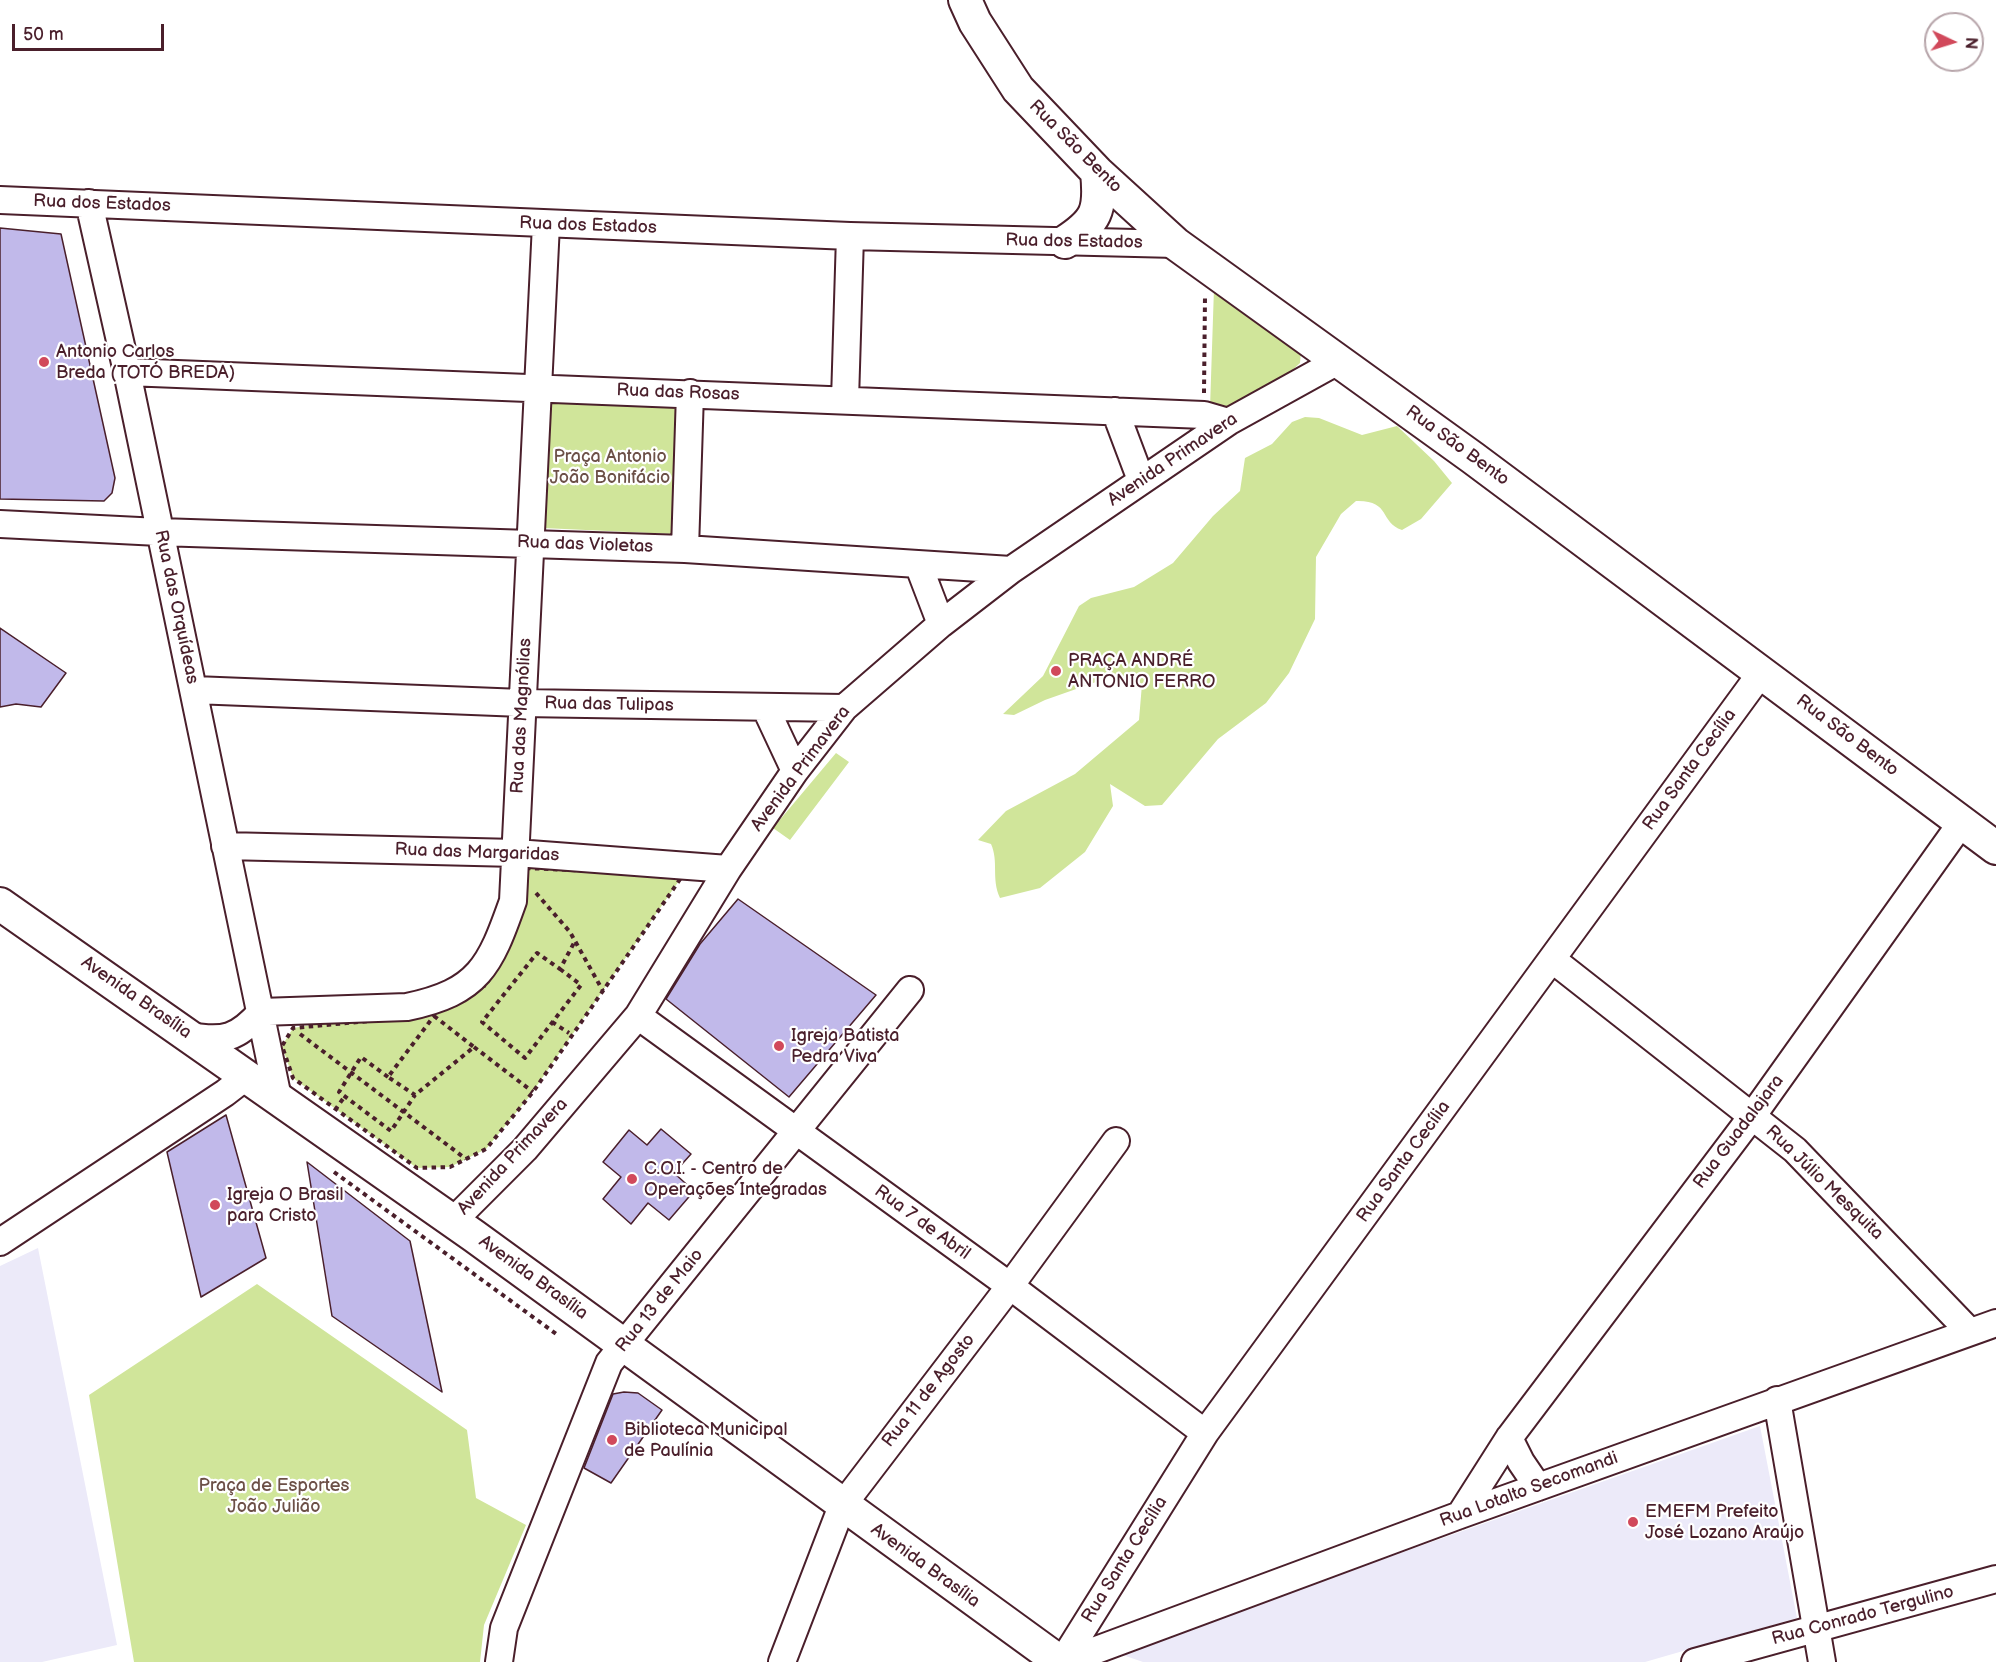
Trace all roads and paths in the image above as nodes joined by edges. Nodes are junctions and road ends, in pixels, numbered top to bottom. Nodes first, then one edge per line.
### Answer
1 (964, 0) edge
2 (1097, 172) junction
3 (0, 200) edge
4 (88, 203) junction
5 (546, 224) junction
6 (850, 236) junction
7 (1065, 242) junction
8 (1176, 244) junction
9 (1205, 264) junction
10 (1340, 360) junction
11 (127, 372) junction
12 (538, 387) junction
13 (690, 393) junction
14 (845, 400) junction
15 (1115, 411) junction
16 (1216, 418) junction
17 (1141, 480) junction
18 (0, 524) edge
19 (159, 532) junction
20 (529, 543) junction
21 (685, 549) junction
22 (918, 564) junction
23 (1011, 570) junction
24 (941, 624) junction
25 (1761, 673) junction
26 (194, 690) junction
27 (522, 704) junction
28 (765, 707) junction
29 (844, 708) junction
30 (795, 771) junction
31 (1962, 822) junction
32 (225, 846) junction
33 (1996, 848) edge
34 (521, 860) junction
35 (728, 869) junction
36 (523, 879) junction
37 (0, 904) edge
38 (575, 941) junction
39 (636, 943) dead end
40 (1552, 960) junction
41 (560, 969) junction
42 (910, 990) dead end
43 (603, 991) dead end
44 (261, 1012) junction
45 (638, 1016) junction
46 (552, 1022) junction
47 (293, 1028) junction
48 (569, 1034) dead end
49 (190, 1035) junction
50 (474, 1047) junction
51 (351, 1073) junction
52 (247, 1076) junction
53 (388, 1077) junction
54 (533, 1092) junction
55 (415, 1095) junction
56 (278, 1098) junction
57 (403, 1112) junction
58 (1753, 1115) junction
59 (798, 1133) junction
60 (1116, 1141) dead end
61 (466, 1159) dead end
62 (333, 1171) dead end
63 (453, 1221) junction
64 (0, 1242) edge
65 (1010, 1286) junction
66 (1996, 1323) edge
67 (1970, 1331) junction
68 (559, 1335) dead end
69 (625, 1344) junction
70 (1777, 1400) junction
71 (1205, 1433) junction
72 (1509, 1438) junction
73 (1538, 1487) junction
74 (842, 1506) junction
75 (1460, 1515) junction
76 (1996, 1579) edge
77 (1817, 1629) junction
78 (499, 1662) edge
79 (782, 1662) edge
80 (1062, 1662) edge
81 (1695, 1662) edge
82 (1822, 1662) edge

1 - 2 main road, Rua São Bento
2 - 7 main road
2 - 8 main road, Rua São Bento
3 - 4 street, Rua dos Estados
4 - 5 street, Rua dos Estados
4 - 11 street, Rua das Orquídeas
5 - 6 street, Rua dos Estados
5 - 12 street, Rua das Magnólias
6 - 7 street, Rua dos Estados
6 - 14 street
7 - 8 street, Rua dos Estados
8 - 9 main road, Rua São Bento
9 - 10 main road, Rua São Bento
9 - 16 path
10 - 16 street, Avenida Primavera
10 - 25 main road, Rua São Bento
11 - 12 street, Rua das Rosas
11 - 19 street, Rua das Orquídeas
12 - 13 street, Rua das Rosas
12 - 20 street, Rua das Magnólias
13 - 14 street, Rua das Rosas
13 - 21 street
14 - 15 street, Rua das Rosas
15 - 16 street, Rua das Rosas
15 - 17 street
16 - 17 street, Avenida Primavera
17 - 23 street, Avenida Primavera
18 - 19 street, Rua das Violetas
19 - 20 street, Rua das Violetas
19 - 26 street, Rua das Orquídeas
20 - 21 street, Rua das Violetas
20 - 27 street, Rua das Magnólias
21 - 22 street, Rua das Violetas
22 - 23 street, Rua das Violetas
22 - 24 street
23 - 24 street, Avenida Primavera
24 - 29 street, Avenida Primavera
25 - 31 main road, Rua São Bento
25 - 40 street, Rua Santa Cecília
26 - 27 street, Rua das Tulipas
26 - 32 street, Rua das Orquídeas
27 - 28 street, Rua das Tulipas
27 - 34 street, Rua das Magnólias
28 - 29 street, Rua das Tulipas
28 - 30 street
29 - 30 street, Avenida Primavera
30 - 35 street, Avenida Primavera
31 - 33 main road, Rua São Bento
31 - 58 street, Rua Guadalajara
32 - 34 street, Rua das Margaridas
32 - 44 street, Rua das Orquídeas
34 - 35 street, Rua das Margaridas
34 - 36 path
34 - 44 street, Rua das Magnólias
35 - 45 street, Avenida Primavera
36 - 38 path
36 - 47 path
37 - 49 main road, Avenida Brasília
38 - 41 path
38 - 43 path
39 - 54 path
40 - 58 street, Rua Júlio Mesquita
40 - 71 street, Rua Santa Cecília
41 - 46 path
41 - 46 path
42 - 59 street, Rua 13 de Maio
44 - 49 street
44 - 56 street, Rua das Orquídeas
45 - 59 street, Rua 7 de Abril
45 - 63 street, Avenida Primavera
46 - 48 path
47 - 51 path
47 - 54 path
49 - 52 main road, Avenida Brasília
50 - 53 path
50 - 54 path
50 - 55 path
51 - 53 path
51 - 57 path
51 - 57 path
52 - 56 main road, Avenida Brasília
52 - 64 street
53 - 55 path
55 - 57 path
56 - 63 main road, Avenida Brasília
57 - 61 path
58 - 67 street, Rua Júlio Mesquita
58 - 72 street, Rua Guadalajara
59 - 65 street, Rua 7 de Abril
59 - 69 street, Rua 13 de Maio
60 - 65 street, Rua 11 de Agosto
62 - 68 path
63 - 69 main road, Avenida Brasília
65 - 71 street, Rua 7 de Abril
65 - 74 street, Rua 11 de Agosto
66 - 67 street, Rua Lotalto Secomandi
67 - 70 street, Rua Lotalto Secomandi
69 - 74 main road, Avenida Brasília
69 - 78 street, Rua 13 de Maio
70 - 73 street, Rua Lotalto Secomandi
70 - 77 street
71 - 80 street, Rua Santa Cecília
72 - 73 street
72 - 75 street, Rua Guadalajara
73 - 75 street, Rua Lotalto Secomandi
74 - 79 street, Rua 11 de Agosto
74 - 80 main road, Avenida Brasília
75 - 80 street, Rua Lotalto Secomandi
76 - 77 street, Rua Conrado Tergulino
77 - 81 street, Rua Conrado Tergulino
77 - 82 street

